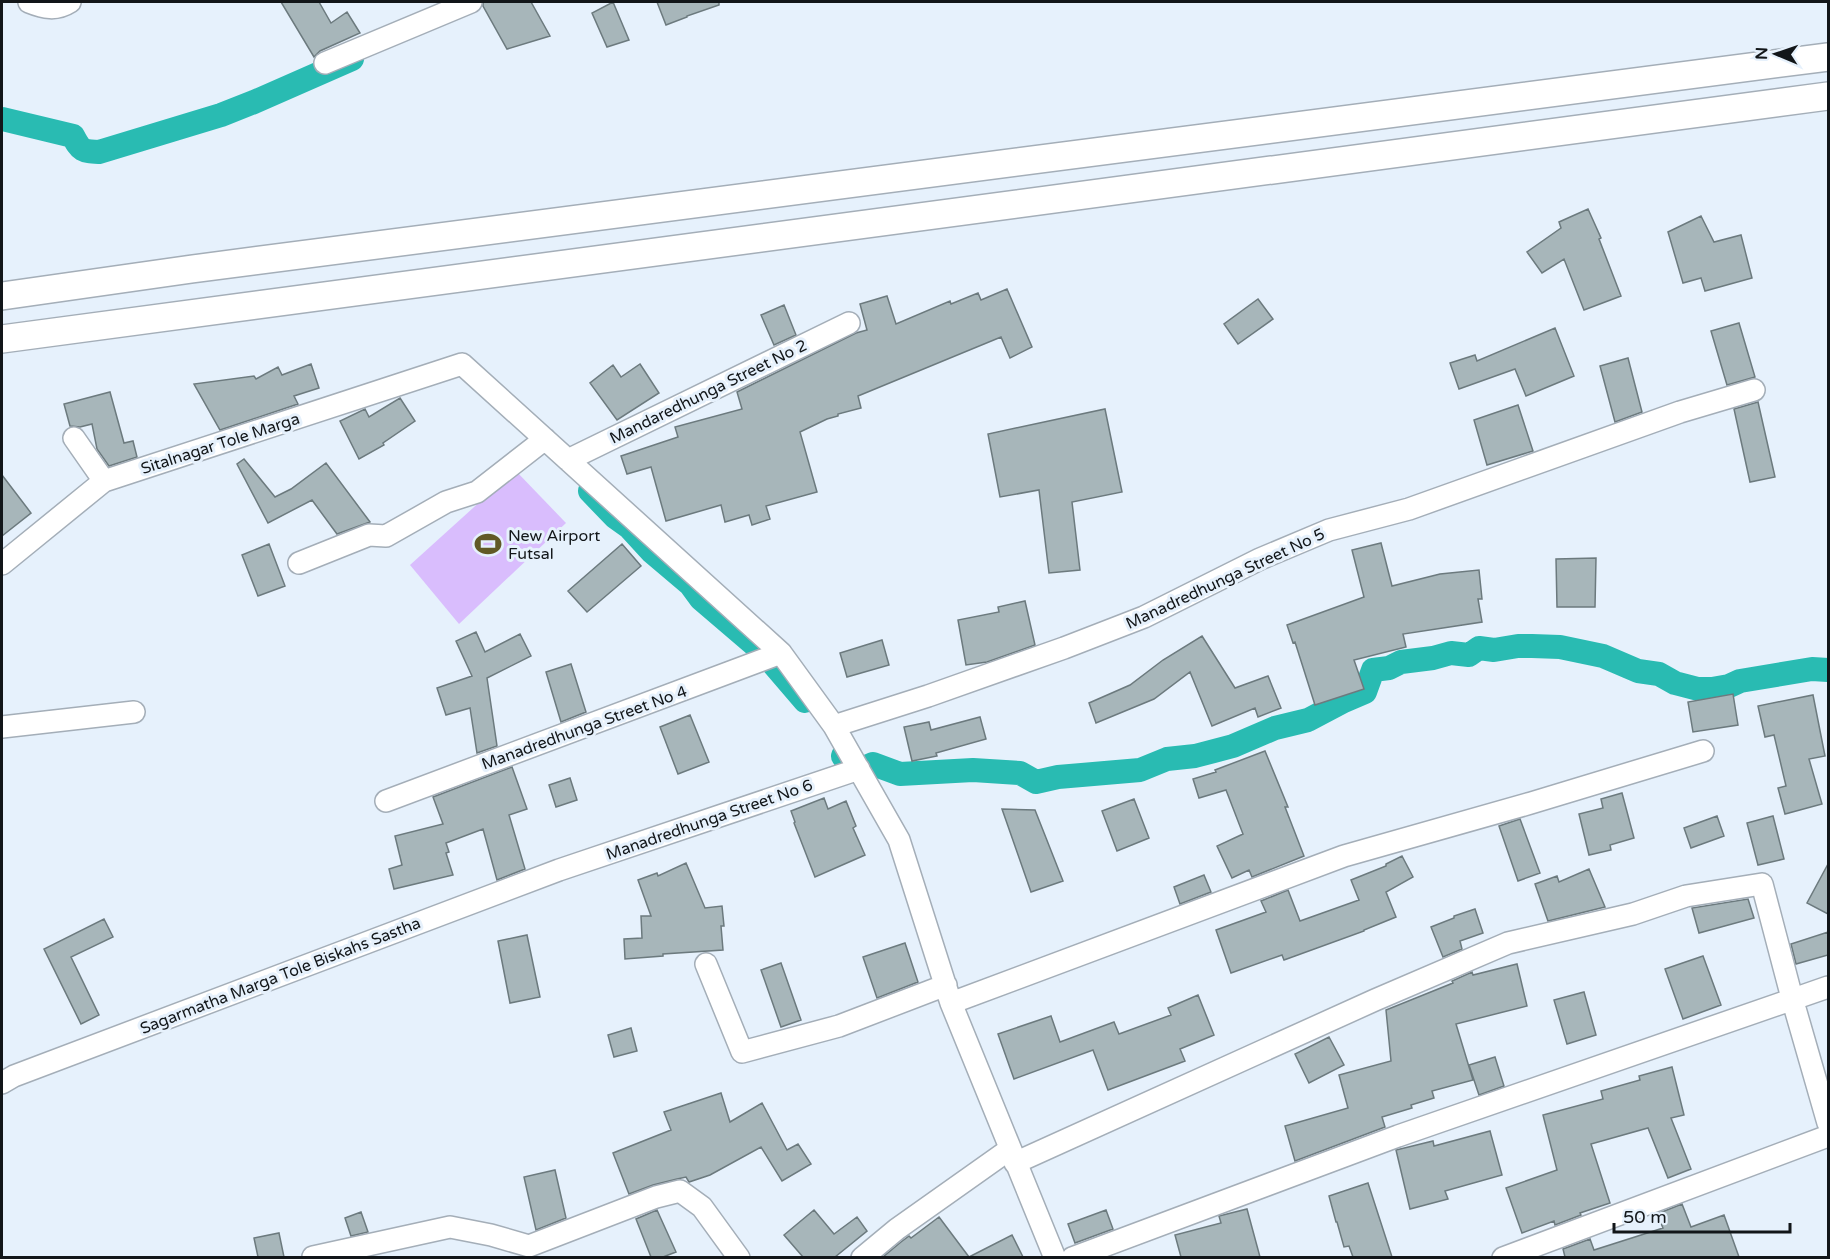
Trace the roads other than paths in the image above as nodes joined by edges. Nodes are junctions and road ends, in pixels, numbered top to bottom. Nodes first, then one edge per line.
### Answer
1 (29, 2) edge
2 (70, 2) edge
3 (471, 2) edge
4 (1828, 57) edge
5 (325, 63) dead end
6 (1828, 96) edge
7 (2, 296) edge
8 (849, 323) dead end
9 (2, 339) edge
10 (1754, 390) dead end
11 (74, 438) dead end
12 (545, 439) junction
13 (568, 460) junction
14 (104, 482) junction
15 (299, 563) dead end
16 (2, 564) edge
17 (781, 653) junction
18 (134, 712) dead end
19 (834, 726) junction
20 (2, 728) edge
21 (1703, 751) dead end
22 (859, 769) junction
23 (386, 801) dead end
24 (559, 870) joint
25 (706, 964) dead end
26 (1828, 987) edge
27 (948, 994) junction
28 (1792, 998) junction
29 (2, 1083) edge
30 (1828, 1123) edge
31 (1828, 1136) edge
32 (1012, 1156) junction
33 (313, 1257) edge
34 (739, 1257) edge
35 (862, 1257) edge
36 (1055, 1257) edge
37 (1072, 1257) edge
38 (1503, 1257) edge

1 - 2 street
3 - 5 street
4 - 7 street
6 - 9 street
8 - 13 street, Mandaredhunga Street No 2
10 - 19 street, Manadredhunga Street No 5
11 - 14 street
12 - 13 street
12 - 14 street, Sitalnagar Tole Marga
12 - 15 street
13 - 17 street
14 - 16 street, Sitalnagar Tole Marga
17 - 19 street
17 - 23 street, Manadredhunga Street No 4
18 - 20 street
19 - 22 street
21 - 27 street
22 - 24 street, Manadredhunga Street No 6
22 - 27 street
24 - 29 street, Sagarmatha Marga Tole Biskahs Sastha
25 - 27 street
26 - 28 street
27 - 32 street
28 - 30 street
28 - 32 street
28 - 37 street
31 - 38 street
32 - 35 street
32 - 36 street
33 - 34 street

